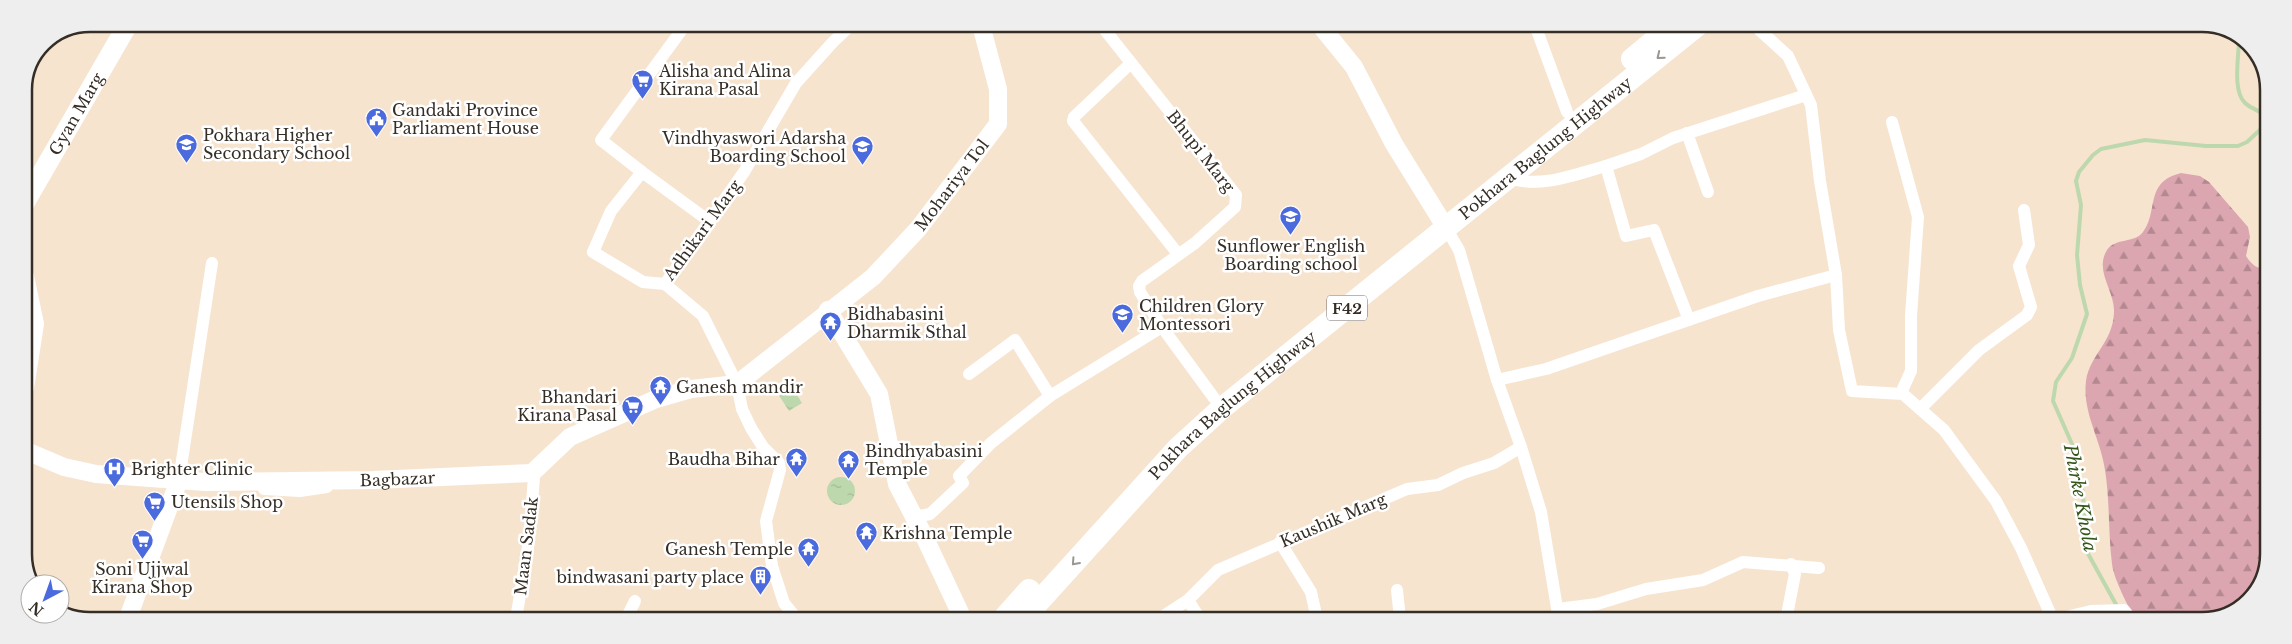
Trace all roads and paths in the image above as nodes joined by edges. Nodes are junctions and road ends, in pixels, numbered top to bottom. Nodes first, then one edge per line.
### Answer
1 (123, 32) edge
2 (680, 32) edge
3 (843, 32) edge
4 (983, 32) edge
5 (1107, 32) edge
6 (1326, 32) edge
7 (1538, 32) edge
8 (1664, 32) edge
9 (1689, 32) edge
10 (1761, 32) edge
11 (1131, 63) junction
12 (1806, 95) junction
13 (1567, 112) junction
14 (1892, 122) dead end
15 (1687, 133) junction
16 (1606, 166) junction
17 (642, 172) junction
18 (1510, 178) junction
19 (32, 190) edge
20 (1708, 192) dead end
21 (2024, 210) dead end
22 (709, 221) junction
23 (1442, 222) junction
24 (1178, 254) junction
25 (212, 263) dead end
26 (1836, 275) junction
27 (665, 284) junction
28 (828, 310) junction
29 (32, 317) edge
30 (1689, 320) junction
31 (1162, 327) junction
32 (33, 333) edge
33 (969, 374) dead end
34 (1498, 380) junction
35 (738, 384) junction
36 (714, 391) dead end
37 (1901, 393) junction
38 (1050, 396) junction
39 (1214, 398) junction
40 (1920, 409) junction
41 (1521, 448) junction
42 (33, 454) edge
43 (33, 460) edge
44 (533, 476) junction
45 (178, 483) junction
46 (914, 517) junction
47 (1280, 542) junction
48 (1791, 564) junction
49 (1819, 568) dead end
50 (1398, 590) dead end
51 (521, 598) junction
52 (1188, 600) junction
53 (635, 601) dead end
54 (130, 612) edge
55 (518, 612) edge
56 (524, 612) edge
57 (630, 612) edge
58 (792, 612) edge
59 (960, 612) edge
60 (1009, 612) edge
61 (1029, 612) edge
62 (1170, 612) edge
63 (1196, 612) edge
64 (1315, 612) edge
65 (1400, 612) edge
66 (1559, 612) edge
67 (1567, 612) edge
68 (1788, 612) edge
69 (2049, 612) edge
70 (2087, 612) edge
71 (2126, 612) edge

1 - 19 main road, Gyan Marg
2 - 17 street
3 - 22 street, Adhikari Marg
4 - 28 main road, Mohariya Tol
5 - 11 street, Bhupi Marg
6 - 23 main road
7 - 13 street
8 - 13 highway, Pokhara Baglung Highway / F42
9 -> 18 highway, Pokhara Baglung Highway / F42
10 - 12 street
11 - 24 street
11 - 24 street, Bhupi Marg
12 - 15 street
12 - 26 street
13 - 23 highway, Pokhara Baglung Highway / F42
14 - 37 street
15 - 16 street
15 - 20 street
16 - 18 street
16 - 30 street
17 - 22 street
17 - 27 street, Adhikari Marg
18 - 23 highway, Pokhara Baglung Highway / F42
21 - 40 street
22 - 27 street, Adhikari Marg
23 - 34 street
23 - 39 highway, Pokhara Baglung Highway / F42
23 -> 61 highway, Pokhara Baglung Highway / F42
24 - 31 street, Bhupi Marg
25 - 45 street
26 - 30 street
26 - 37 street
27 - 35 street
28 - 35 main road, Mohariya Tol
28 - 46 main road
29 - 32 main road
30 - 34 street
31 - 38 street
31 - 39 street
33 - 38 street
34 - 41 street
35 - 44 main road
35 - 58 street
36 - 44 street
37 - 40 street
38 - 46 street
39 - 60 highway, Pokhara Baglung Highway / F42
40 - 69 street
41 - 47 street, Kaushik Marg
41 - 66 street
42 - 45 main road, Bagbazar
43 - 45 street
44 - 45 main road, Bagbazar
44 - 51 street, Maan Sadak
45 - 54 main road
46 - 59 main road
47 - 52 street, Kaushik Marg
47 - 64 street
48 - 49 street
48 - 67 street
48 - 68 street
50 - 65 street
51 - 55 street, Maan Sadak
51 - 56 street
52 - 62 street, Kaushik Marg
52 - 63 street
53 - 57 street
70 - 71 street

